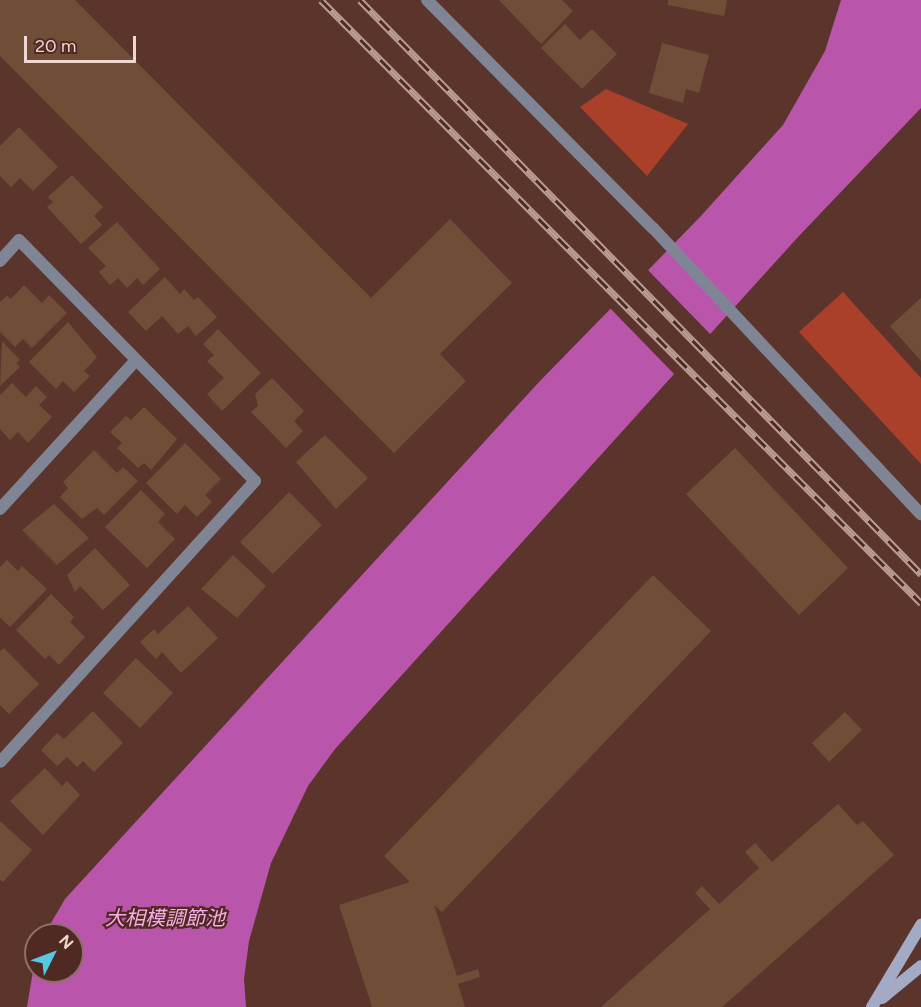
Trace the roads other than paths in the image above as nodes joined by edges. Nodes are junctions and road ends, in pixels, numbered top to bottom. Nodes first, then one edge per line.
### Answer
1 (427, 0) edge
2 (0, 261) edge
3 (136, 360) junction
4 (0, 509) edge
5 (921, 514) edge
6 (0, 762) edge
7 (921, 925) edge
8 (921, 966) edge
9 (875, 1006) edge

1 - 5 street
2 - 3 street
3 - 4 street
3 - 6 street
7 - 9 street
8 - 9 street

